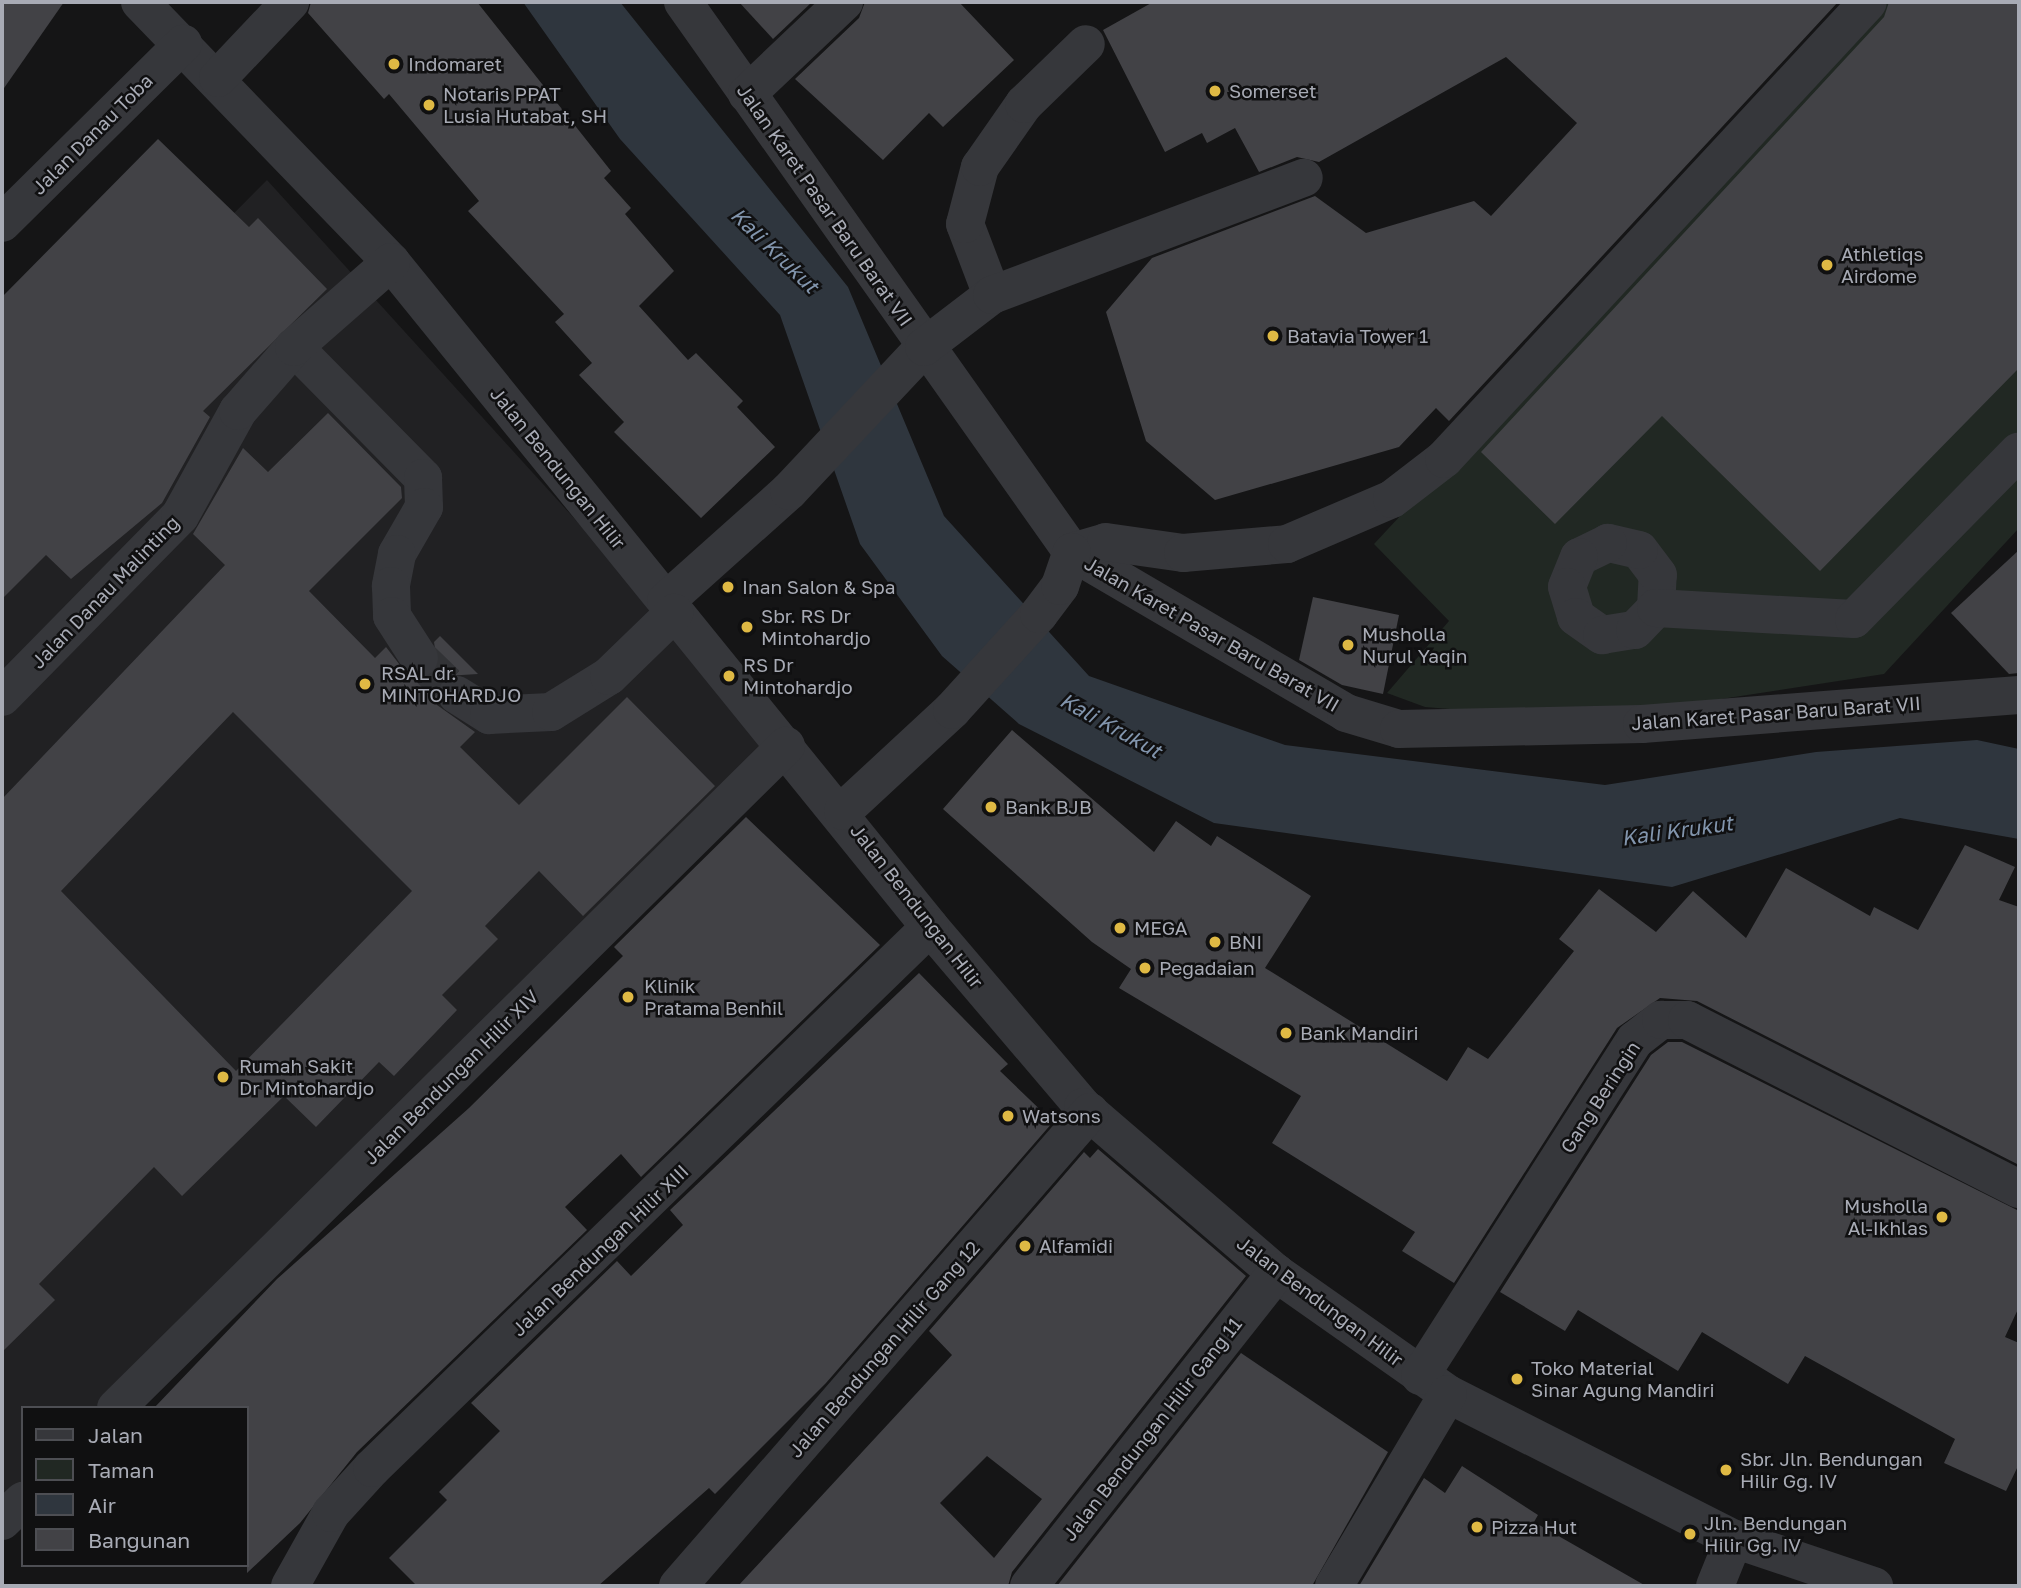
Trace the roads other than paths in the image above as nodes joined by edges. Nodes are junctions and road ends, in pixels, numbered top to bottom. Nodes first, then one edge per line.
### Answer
1 (140, 2) edge
2 (290, 2) edge
3 (683, 2) edge
4 (844, 2) edge
5 (1868, 2) edge
6 (183, 44) junction
7 (1086, 44) dead end
8 (218, 78) junction
9 (747, 94) junction
10 (1304, 178) dead end
11 (2, 223) edge
12 (391, 262) junction
13 (992, 295) junction
14 (293, 347) junction
15 (915, 357) junction
16 (2019, 451) edge
17 (1073, 552) junction
18 (670, 607) junction
19 (1656, 608) dead end
20 (419, 658) tunnel mouth
21 (2017, 693) edge
22 (457, 695) tunnel mouth
23 (2, 697) edge
24 (786, 746) junction
25 (842, 811) junction
26 (930, 927) junction
27 (1090, 1112) junction
28 (2019, 1189) edge
29 (1276, 1273) junction
30 (1434, 1385) junction
31 (118, 1406) edge
32 (21, 1503) edge
33 (2, 1521) edge
34 (1734, 1539) junction
35 (289, 1586) edge
36 (678, 1586) edge
37 (1029, 1586) edge
38 (1334, 1586) edge
39 (1716, 1586) edge
40 (1874, 1586) edge

1 - 6 street, Jalan Bendungan Hilir
2 - 8 street
3 - 9 street, Jalan Karet Pasar Baru Barat VII
4 - 9 street
5 - 17 street
6 - 8 street, Jalan Bendungan Hilir
6 - 11 street, Jalan Danau Toba
7 - 13 street
8 - 12 street, Jalan Bendungan Hilir
9 - 15 street, Jalan Karet Pasar Baru Barat VII
10 - 13 street
12 - 14 street, Jalan Danau Malinting
12 - 18 street, Jalan Bendungan Hilir
13 - 15 street
14 - 20 street
14 - 23 street, Jalan Danau Malinting
15 - 17 street, Jalan Karet Pasar Baru Barat VII
15 - 18 street
16 - 19 street
17 - 21 street, Jalan Karet Pasar Baru Barat VII
17 - 25 street
18 - 22 street
18 - 24 street, Jalan Bendungan Hilir
24 - 25 street, Jalan Bendungan Hilir
24 - 31 street, Jalan Bendungan Hilir XIV
25 - 26 street, Jalan Bendungan Hilir
26 - 27 street, Jalan Bendungan Hilir
26 - 35 street, Jalan Bendungan Hilir XIII
27 - 29 street, Jalan Bendungan Hilir
27 - 36 street, Jalan Bendungan Hilir Gang 12
28 - 30 street, Gang Beringin
29 - 30 street, Jalan Bendungan Hilir
29 - 37 street, Jalan Bendungan Hilir Gang 11
30 - 34 street, Jalan Bendungan Hilir
30 - 38 street, Gang Beringin
32 - 33 street
34 - 39 street
34 - 40 street, Jalan Bendungan Hilir

